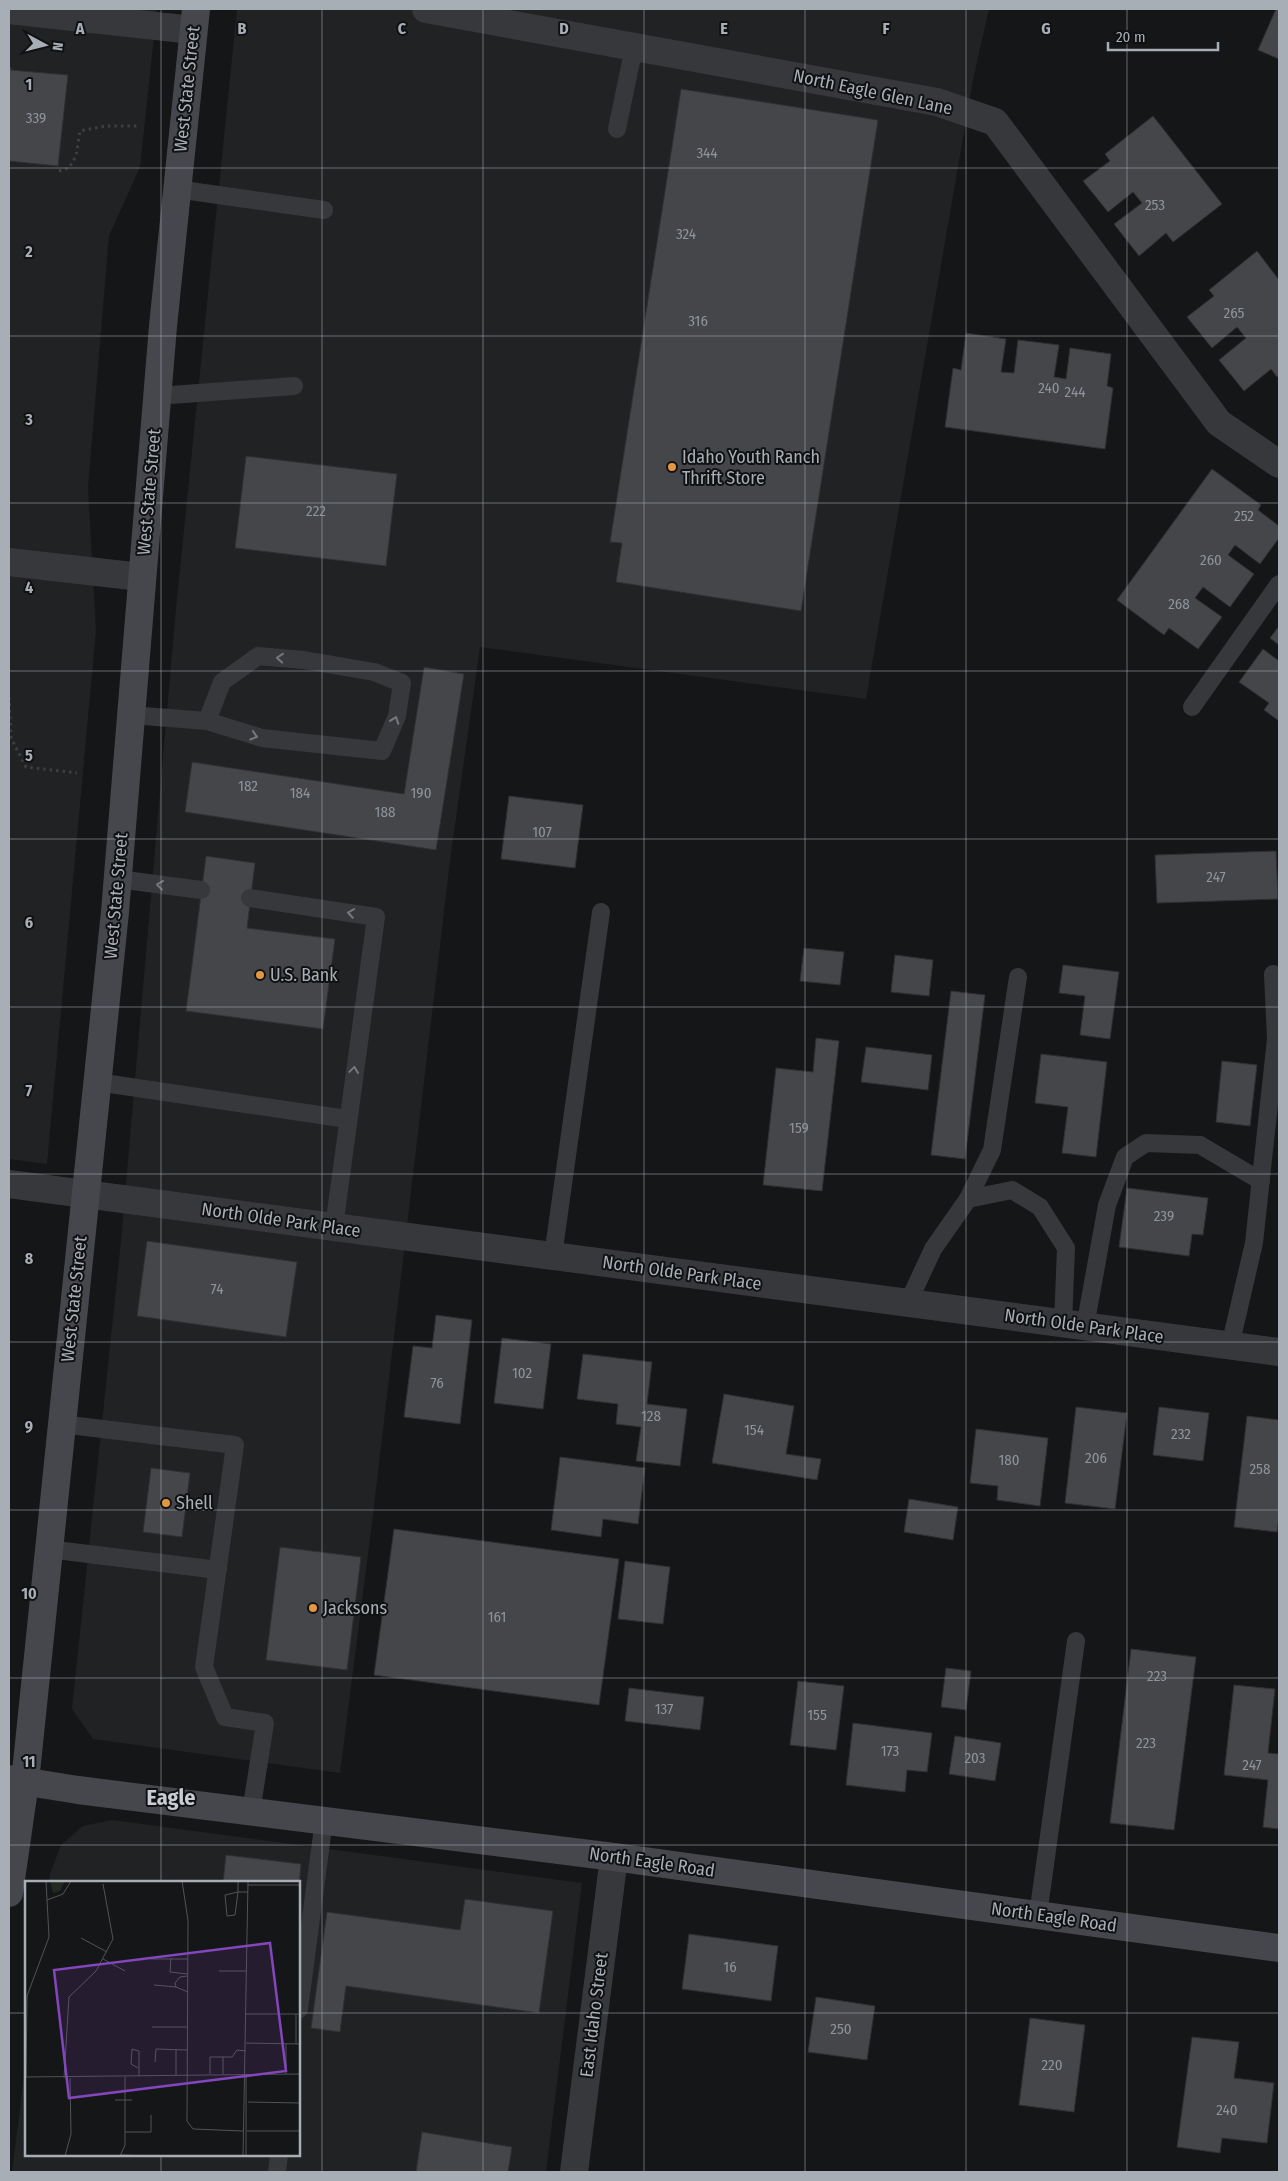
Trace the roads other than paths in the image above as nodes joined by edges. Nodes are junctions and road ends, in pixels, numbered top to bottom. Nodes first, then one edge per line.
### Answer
1 (426, 9) edge
2 (9, 10) edge
3 (195, 19) edge
4 (634, 47) junction
5 (617, 128) dead end
6 (176, 189) junction
7 (324, 210) dead end
8 (294, 386) dead end
9 (157, 396) junction
10 (1279, 464) edge
11 (9, 562) edge
12 (141, 577) junction
13 (1279, 584) edge
14 (1192, 707) dead end
15 (131, 715) junction
16 (207, 721) junction
17 (118, 879) junction
18 (201, 890) dead end
19 (250, 898) dead end
20 (600, 912) dead end
21 (1273, 974) dead end
22 (1018, 977) dead end
23 (97, 1082) junction
24 (348, 1119) junction
25 (1261, 1181) junction
26 (9, 1184) edge
27 (85, 1194) junction
28 (968, 1198) junction
29 (334, 1227) junction
30 (553, 1256) junction
31 (908, 1303) junction
32 (1074, 1325) junction
33 (1230, 1346) junction
34 (1279, 1352) edge
35 (61, 1424) junction
36 (48, 1549) junction
37 (218, 1570) junction
38 (1076, 1641) dead end
39 (17, 1780) edge
40 (251, 1812) junction
41 (324, 1820) junction
42 (614, 1857) junction
43 (9, 1893) edge
44 (1038, 1915) junction
45 (1279, 1948) edge
46 (300, 2001) edge
47 (279, 2156) edge
48 (277, 2172) edge
49 (574, 2172) edge

1 - 4 street, North Eagle Glen Lane
2 - 3 street
3 - 6 main road, West State Street
4 - 5 lane
4 - 10 street, North Eagle Glen Lane
6 - 7 lane
6 - 9 main road, West State Street
8 - 9 lane
9 - 12 main road, West State Street
11 - 12 street
12 - 15 main road, West State Street
13 - 14 lane
15 - 16 lane
15 - 17 main road, West State Street
16 -> 16 lane
18 -> 17 lane
17 - 23 main road, West State Street
24 -> 19 lane
20 - 30 lane
21 - 25 lane
22 - 28 lane
23 - 24 lane
23 - 27 main road, West State Street
24 - 29 lane
25 - 32 lane
25 - 33 lane
26 - 27 street, North Olde Park Place
27 - 29 street, North Olde Park Place
27 - 35 main road, West State Street
28 - 31 lane
28 - 32 lane
29 - 30 street, North Olde Park Place
30 - 31 street, North Olde Park Place
31 - 32 street, North Olde Park Place
32 - 33 street, North Olde Park Place
33 - 34 street, North Olde Park Place
35 - 36 main road, West State Street
35 - 37 lane
36 - 37 lane
36 - 39 main road, West State Street
37 - 40 lane
38 - 44 lane
39 - 40 main road, North Eagle Road
39 - 43 main road, West State Street
40 - 41 main road, North Eagle Road
41 - 42 main road, North Eagle Road
41 - 46 lane
42 - 44 main road, North Eagle Road
42 - 49 street, East Idaho Street
44 - 45 main road, North Eagle Road
47 - 48 lane

